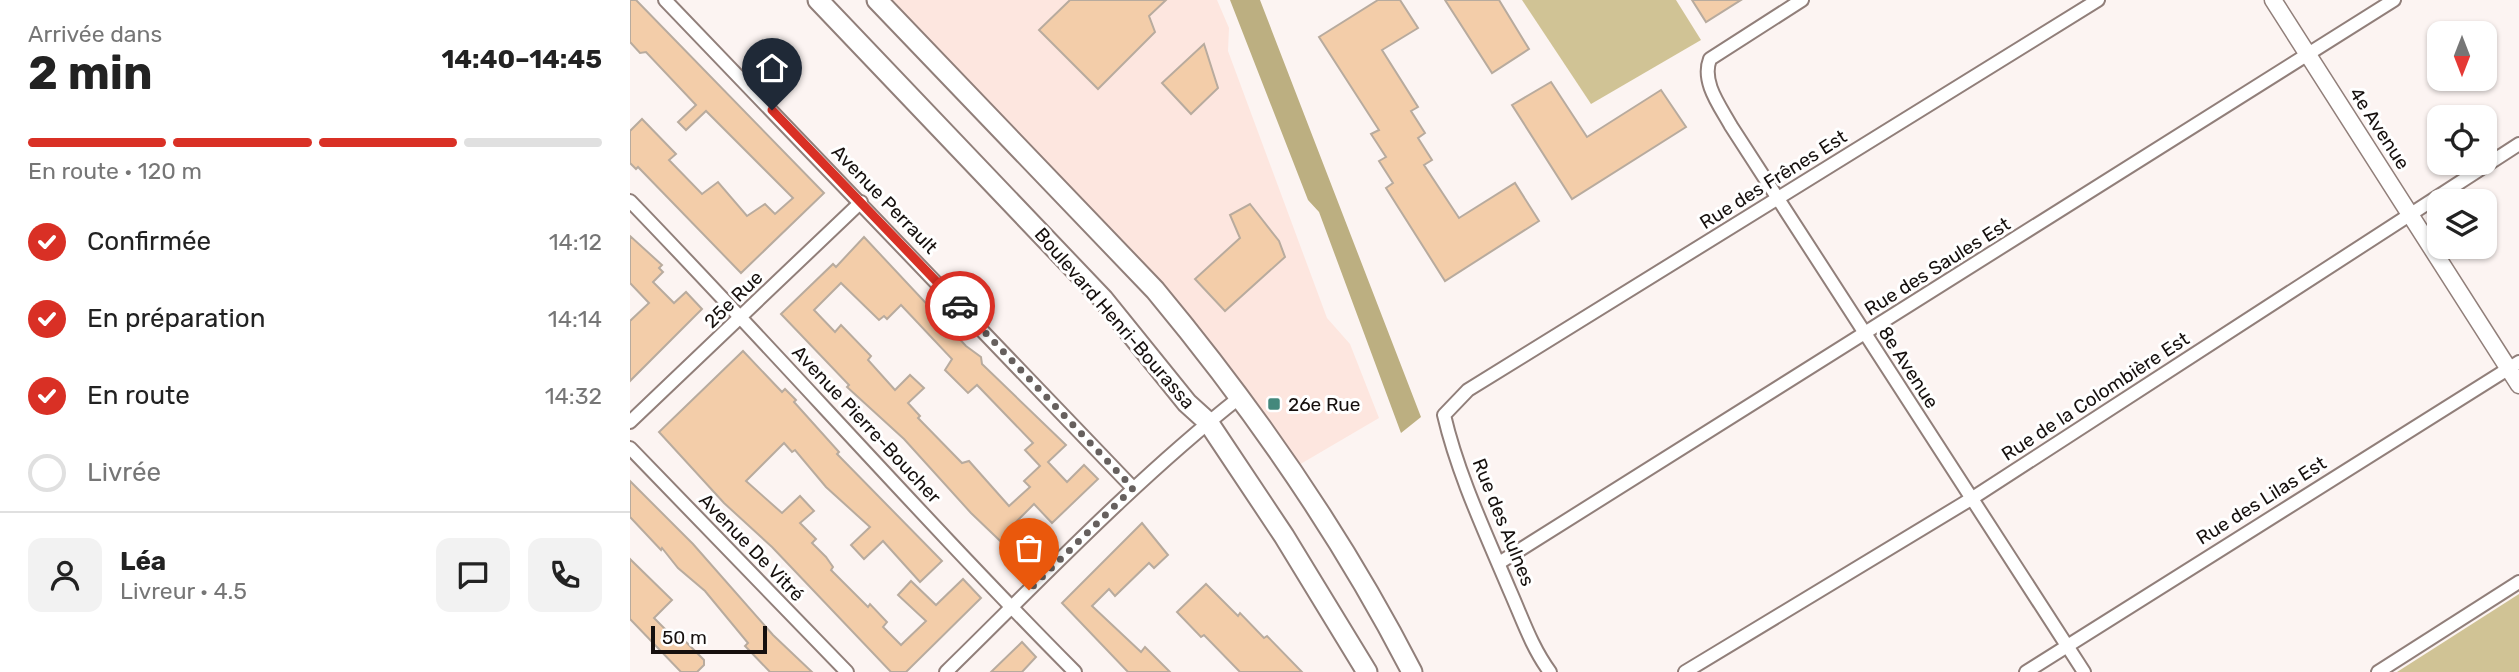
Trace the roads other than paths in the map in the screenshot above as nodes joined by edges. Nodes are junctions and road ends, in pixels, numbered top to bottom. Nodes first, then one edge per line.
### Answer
1 (665, 0) edge
2 (818, 0) edge
3 (877, 0) edge
4 (1802, 0) edge
5 (2098, 0) edge
6 (2273, 0) edge
7 (2394, 0) edge
8 (2308, 55) junction
9 (2519, 144) edge
10 (1777, 199) junction
11 (630, 201) edge
12 (861, 202) junction
13 (2411, 215) junction
14 (743, 317) junction
15 (1865, 334) junction
16 (2514, 365) edge
17 (2519, 385) edge
18 (1468, 390) joint
19 (1240, 397) junction
20 (630, 422) edge
21 (1208, 422) junction
22 (630, 449) edge
23 (1133, 488) junction
24 (1971, 499) junction
25 (1499, 563) junction
26 (2519, 582) edge
27 (1012, 607) junction
28 (2067, 646) junction
29 (847, 672) edge
30 (946, 672) edge
31 (1075, 672) edge
32 (1367, 672) edge
33 (1412, 672) edge
34 (1550, 672) edge
35 (1685, 672) edge
36 (2026, 672) edge
37 (2084, 672) edge
38 (2378, 672) edge

1 - 12 street, Avenue Perrault
2 - 21 main road, Boulevard Henri-Bourassa
3 - 19 main road
4 - 10 street, 8e Avenue
5 - 10 street, Rue des Frênes Est
6 - 8 street, 4e Avenue
7 - 8 street, Rue des Saules Est
8 - 13 street, 4e Avenue
8 - 15 street, Rue des Saules Est
9 - 13 street, Rue de la Colombière Est
10 - 15 street, 8e Avenue
10 - 18 street, Rue des Frênes Est
11 - 14 street, Avenue Pierre-Boucher
12 - 14 street, 25e Rue
12 - 23 street, Avenue Perrault
13 - 16 street, 4e Avenue
13 - 24 street, Rue de la Colombière Est
14 - 20 street, 25e Rue
14 - 27 street, Avenue Pierre-Boucher
15 - 24 street, 8e Avenue
15 - 25 street, Rue des Saules Est
16 - 17 street, 4e Avenue
16 - 28 street, Rue des Lilas Est
18 - 25 street, Rue des Aulnes
19 - 21 street
19 - 33 main road
21 - 23 street
21 - 32 main road, Boulevard Henri-Bourassa
22 - 29 street, Avenue De Vitré
23 - 27 street
24 - 28 street, 8e Avenue
24 - 35 street, Rue de la Colombière Est
25 - 34 street, Rue des Aulnes
26 - 38 street
27 - 30 street
27 - 31 street, Avenue Pierre-Boucher
28 - 36 street, Rue des Lilas Est
28 - 37 street, 8e Avenue

